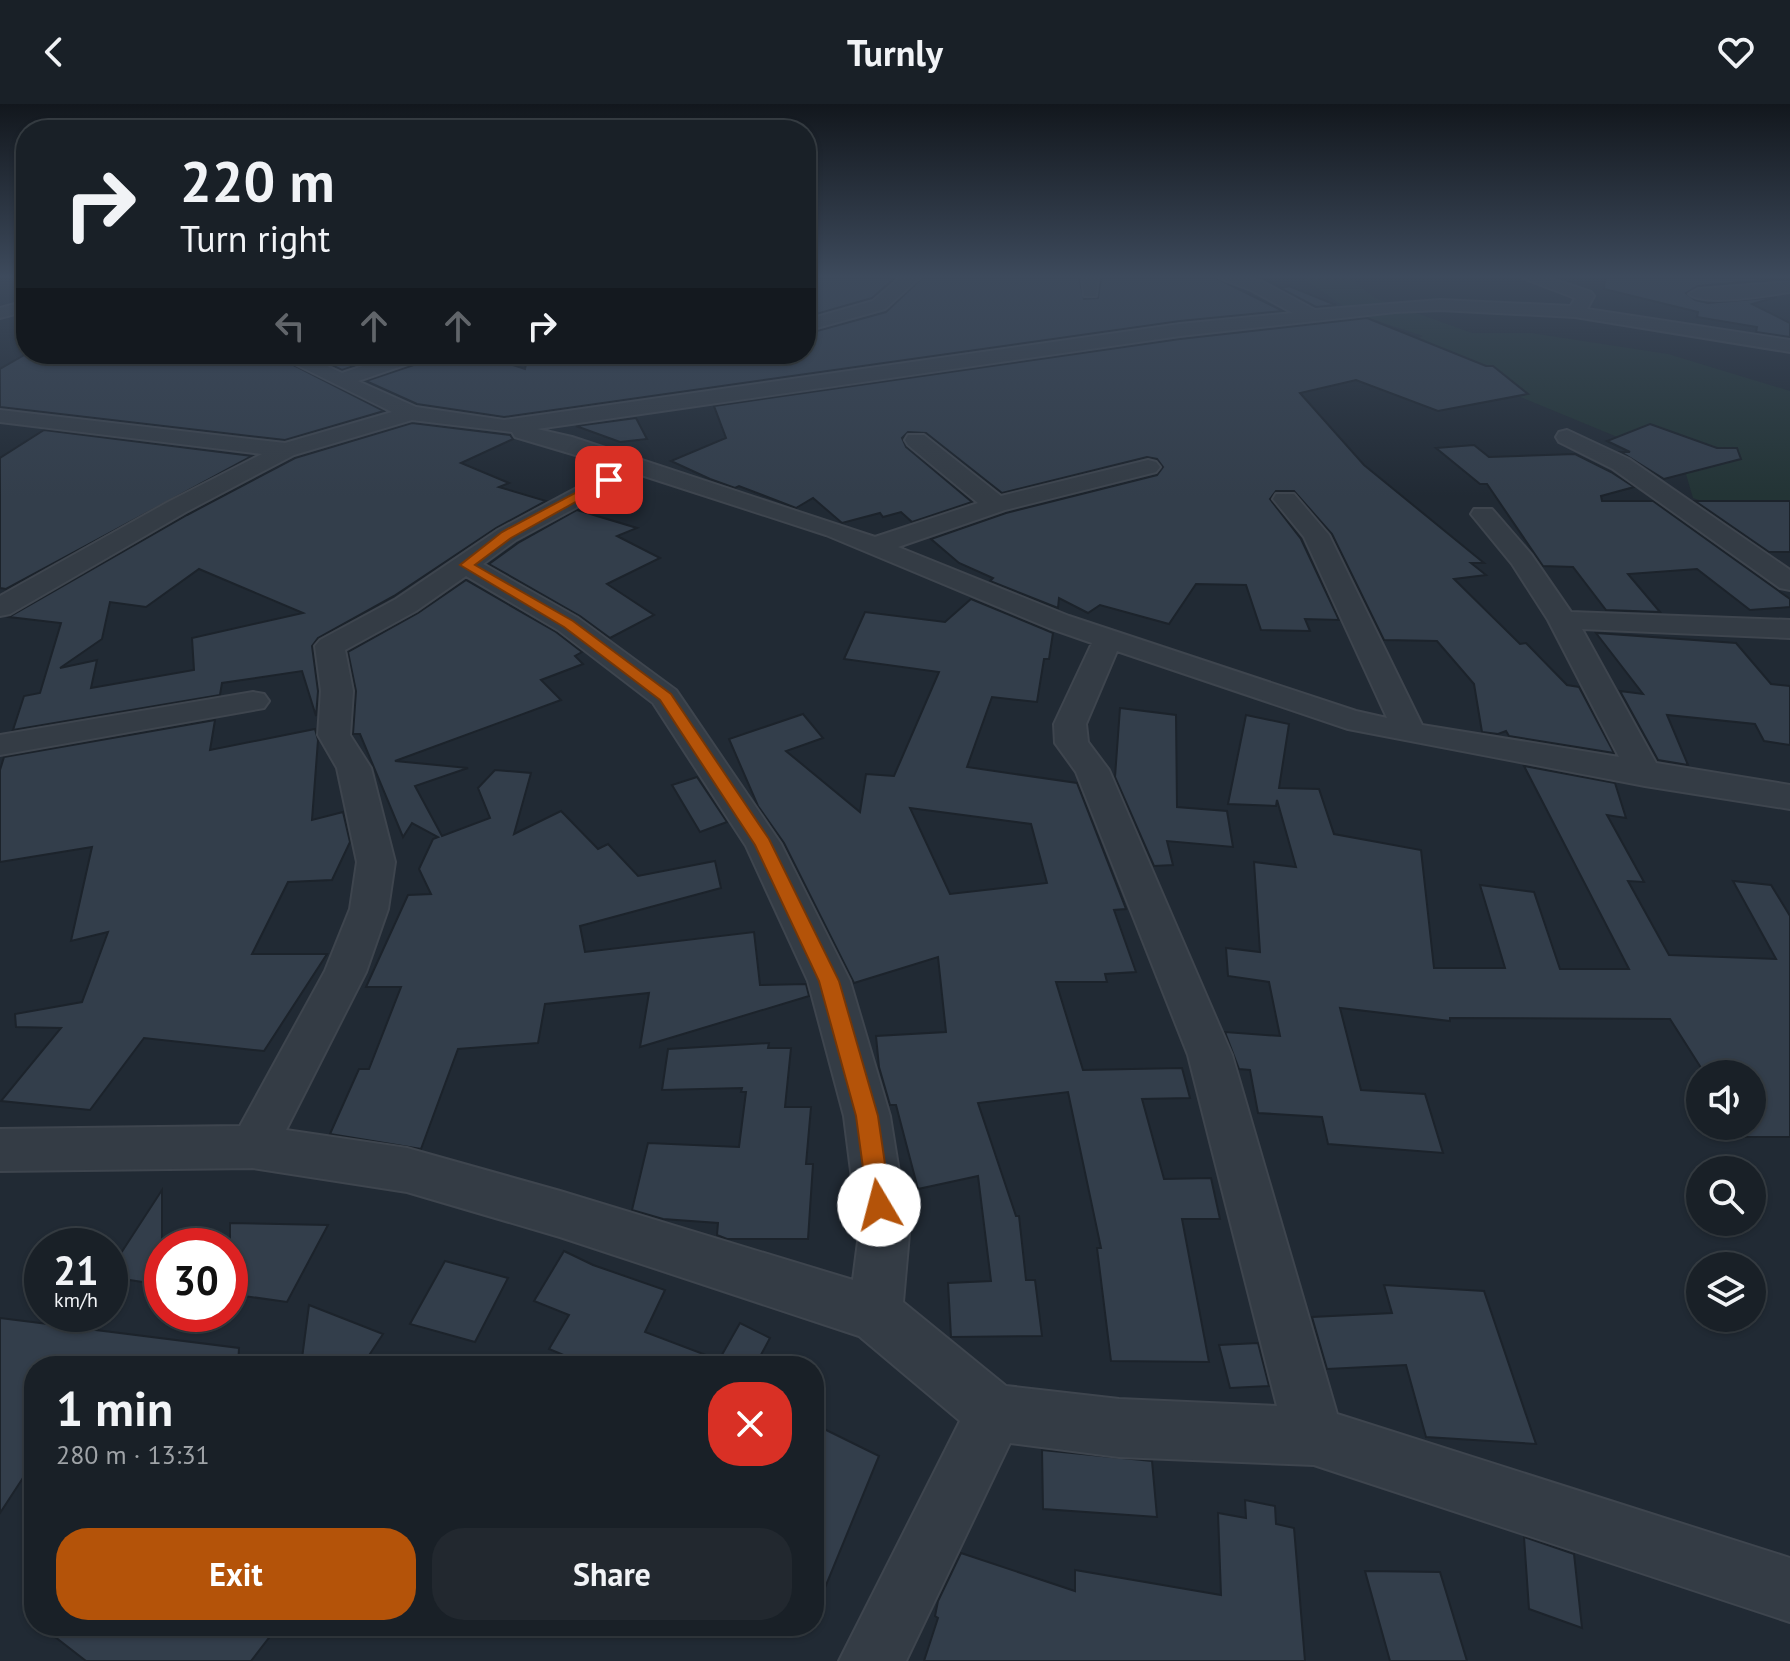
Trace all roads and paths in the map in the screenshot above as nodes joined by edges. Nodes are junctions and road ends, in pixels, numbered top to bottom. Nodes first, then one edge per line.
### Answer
1 (1036, 351) edge
2 (307, 364) edge
3 (388, 364) edge
4 (341, 380) junction
5 (411, 413) junction
6 (0, 416) edge
7 (504, 427) junction
8 (1567, 437) dead end
9 (916, 440) dead end
10 (286, 450) junction
11 (635, 466) junction
12 (1148, 467) dead end
13 (1285, 499) dead end
14 (996, 505) junction
15 (1483, 514) dead end
16 (875, 546) junction
17 (466, 565) junction
18 (1777, 565) edge
19 (1790, 582) edge
20 (0, 608) edge
21 (1562, 620) junction
22 (1790, 629) edge
23 (1108, 639) junction
24 (253, 701) dead end
25 (1410, 733) junction
26 (0, 745) edge
27 (1645, 775) junction
28 (1790, 797) edge
29 (253, 1147) junction
30 (0, 1150) edge
31 (875, 1314) junction
32 (995, 1413) junction
33 (1314, 1436) junction
34 (1790, 1590) edge
35 (872, 1661) edge

1 - 7 street
2 - 4 street
3 - 4 street
4 - 5 street
5 - 7 street
5 - 10 street
6 - 10 street
7 - 11 street
8 - 18 street
9 - 14 street
10 - 20 street
11 - 16 street
11 - 17 street
12 - 14 street
13 - 25 street
14 - 16 street
15 - 21 street
16 - 23 street
17 - 29 street
17 - 31 street
18 - 19 street
21 - 22 street
21 - 27 street
23 - 25 street
23 - 33 street
24 - 26 street
25 - 27 street
27 - 28 street
29 - 30 street
29 - 31 street
31 - 32 street
32 - 33 street
32 - 35 street
33 - 34 street

